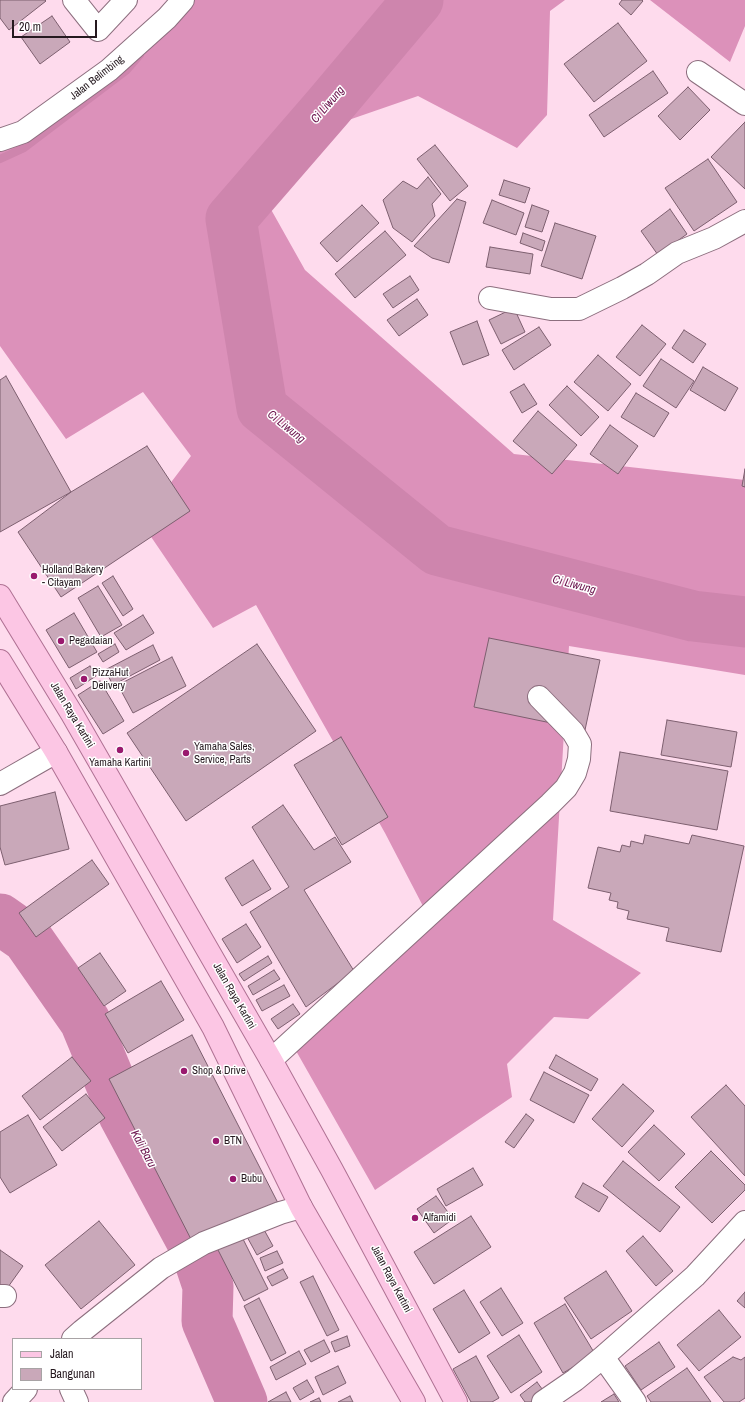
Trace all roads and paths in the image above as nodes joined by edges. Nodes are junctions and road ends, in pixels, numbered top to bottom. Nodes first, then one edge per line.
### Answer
1 (74, 0) edge
2 (126, 0) edge
3 (183, 0) edge
4 (698, 72) dead end
5 (745, 104) edge
6 (0, 140) edge
7 (745, 221) edge
8 (490, 298) dead end
9 (0, 596) edge
10 (0, 661) edge
11 (540, 697) dead end
12 (56, 752) junction
13 (0, 784) edge
14 (271, 1060) junction
15 (301, 1207) junction
16 (745, 1222) edge
17 (74, 1338) edge
18 (603, 1357) junction
19 (25, 1390) edge
20 (71, 1390) edge
21 (14, 1402) edge
22 (77, 1402) edge
23 (414, 1402) edge
24 (456, 1402) edge
25 (543, 1402) edge
26 (635, 1402) edge

1 - 2 street
3 - 6 street, Jalan Belimbing
4 - 5 street
7 - 8 street
9 - 14 main road, Jalan Raya Kartini
10 - 12 main road
11 - 14 street
12 - 13 street
12 - 15 main road
14 - 24 main road, Jalan Raya Kartini
15 - 17 street
15 - 23 main road
16 - 18 street
18 - 25 street
18 - 26 street
19 - 21 street
20 - 22 street

